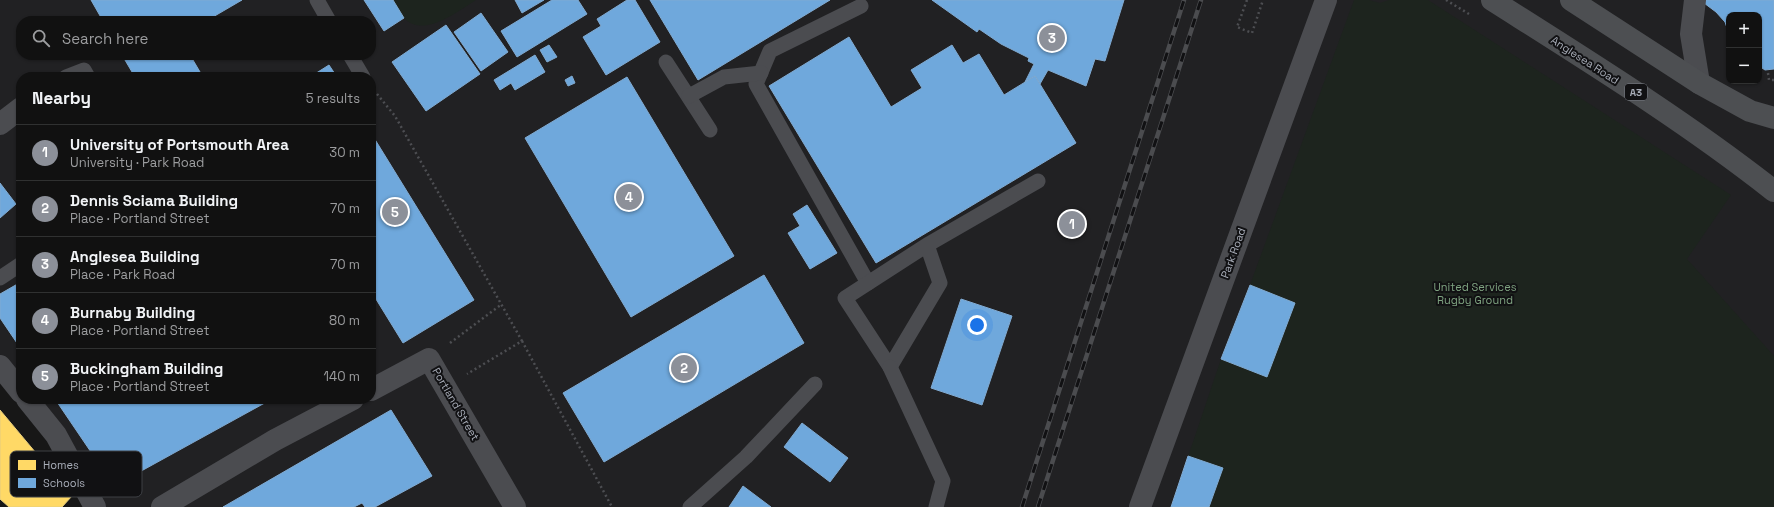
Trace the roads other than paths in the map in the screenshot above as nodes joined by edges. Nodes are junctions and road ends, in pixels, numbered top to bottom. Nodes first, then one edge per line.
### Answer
1 (317, 0) edge
2 (1326, 0) edge
3 (1492, 0) edge
4 (1571, 0) edge
5 (1695, 0) edge
6 (861, 6) dead end
7 (326, 16) edge
8 (353, 60) edge
9 (666, 62) dead end
10 (360, 72) edge
11 (761, 73) junction
12 (1699, 83) junction
13 (688, 96) junction
14 (16, 116) edge
15 (1774, 118) edge
16 (0, 124) edge
17 (710, 130) dead end
18 (1038, 182) dead end
19 (1774, 192) edge
20 (926, 245) junction
21 (16, 267) edge
22 (0, 278) edge
23 (868, 283) junction
24 (0, 366) edge
25 (890, 367) junction
26 (815, 384) dead end
27 (16, 386) edge
28 (376, 387) edge
29 (30, 404) edge
30 (343, 404) edge
31 (65, 451) edge
32 (90, 497) edge
33 (95, 507) edge
34 (162, 507) edge
35 (515, 507) edge
36 (690, 507) edge
37 (936, 507) edge
38 (1140, 507) edge

1 - 7 lane
2 - 38 street, Park Road
3 - 19 main road, Anglesea Road / A3
4 - 12 main road
5 - 12 street
6 - 11 lane
8 - 10 lane
9 - 13 lane
11 - 13 lane
11 - 23 lane
12 - 15 main road
13 - 17 lane
14 - 16 street
18 - 20 lane
20 - 23 lane
20 - 25 lane
21 - 22 lane
23 - 25 lane
24 - 27 street
25 - 37 lane
26 - 36 lane
28 - 35 street, Portland Street
29 - 31 street
30 - 34 street
32 - 33 street

